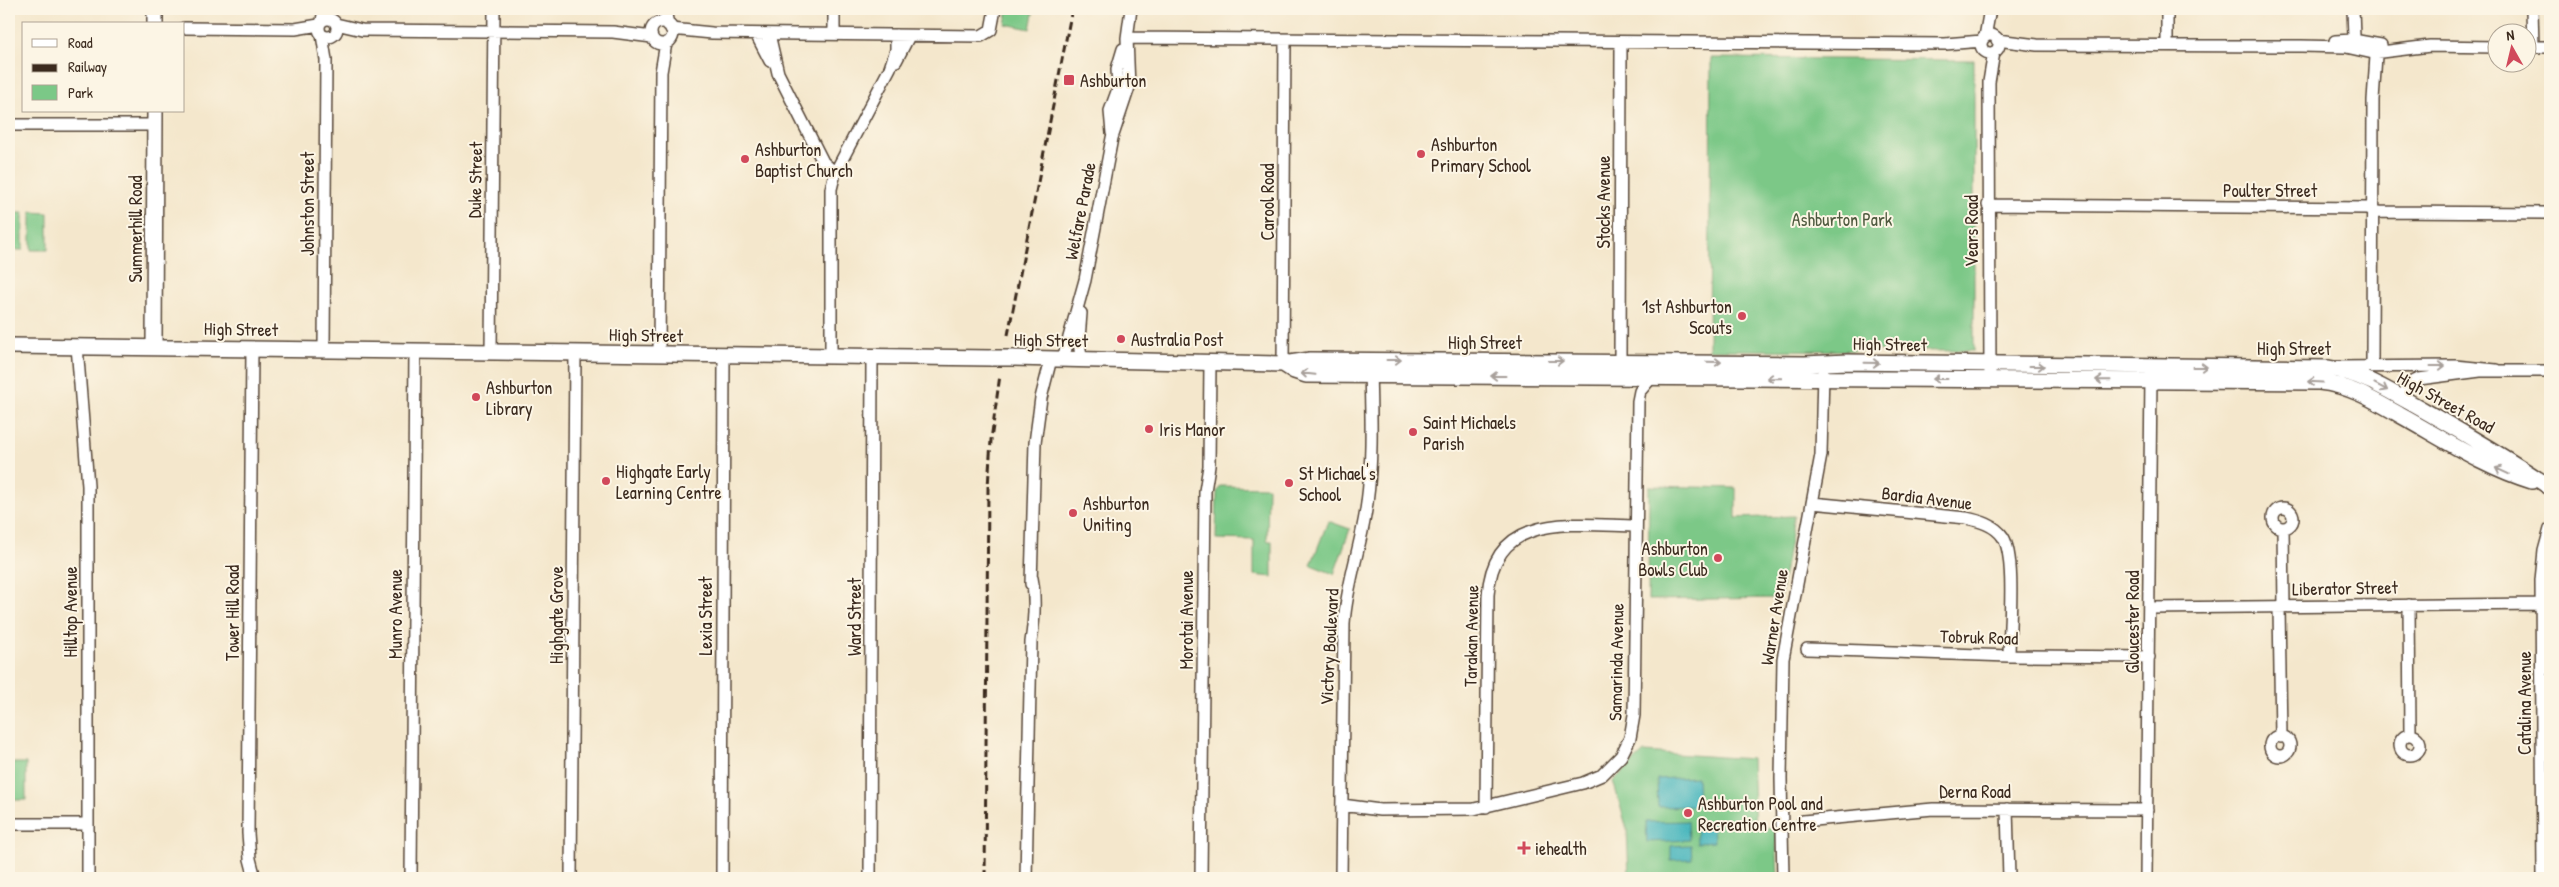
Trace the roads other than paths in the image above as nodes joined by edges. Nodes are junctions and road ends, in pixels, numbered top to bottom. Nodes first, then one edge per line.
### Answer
1 (155, 9) edge
2 (324, 9) edge
3 (494, 9) edge
4 (659, 9) edge
5 (665, 9) edge
6 (834, 9) edge
7 (995, 9) edge
8 (1131, 9) edge
9 (1990, 9) edge
10 (2167, 9) edge
11 (2351, 9) edge
12 (2532, 9) edge
13 (155, 22) edge
14 (2531, 22) edge
15 (327, 27) edge
16 (185, 28) edge
17 (494, 31) junction
18 (662, 33) junction
19 (756, 34) junction
20 (768, 34) junction
21 (834, 34) junction
22 (896, 35) junction
23 (909, 36) junction
24 (1127, 38) junction
25 (1285, 40) junction
26 (1620, 43) junction
27 (2351, 43) junction
28 (1989, 45) junction
29 (2166, 45) junction
30 (2486, 46) edge
31 (2536, 47) edge
32 (2550, 47) edge
33 (2373, 50) junction
34 (890, 68) junction
35 (778, 73) junction
36 (155, 118) edge
37 (9, 125) edge
38 (835, 173) junction
39 (1988, 205) junction
40 (2373, 210) junction
41 (2550, 213) edge
42 (1082, 291) junction
43 (9, 346) edge
44 (77, 346) junction
45 (154, 347) junction
46 (252, 348) junction
47 (324, 349) junction
48 (415, 350) junction
49 (491, 351) junction
50 (575, 353) junction
51 (659, 354) junction
52 (724, 355) junction
53 (831, 356) junction
54 (872, 356) junction
55 (1051, 359) junction
56 (1081, 359) junction
57 (1370, 360) junction
58 (1620, 361) junction
59 (1210, 362) junction
60 (1824, 363) junction
61 (1283, 364) junction
62 (2372, 366) junction
63 (2319, 368) junction
64 (2496, 370) junction
65 (2550, 371) edge
66 (1989, 372) junction
67 (2151, 374) junction
68 (1370, 376) junction
69 (1652, 377) junction
70 (1822, 379) junction
71 (2362, 394) joint
72 (2405, 400) junction
73 (2549, 487) edge
74 (1812, 503) junction
75 (1636, 526) junction
76 (2283, 528) dead end
77 (2550, 529) edge
78 (2541, 604) junction
79 (2409, 605) junction
80 (2282, 607) junction
81 (2150, 608) junction
82 (1807, 649) dead end
83 (2009, 656) junction
84 (2150, 657) junction
85 (2410, 735) dead end
86 (2281, 737) dead end
87 (2546, 753) edge
88 (1486, 807) junction
89 (2007, 809) junction
90 (1342, 810) junction
91 (2147, 810) junction
92 (1803, 821) dead end
93 (9, 824) edge
94 (87, 824) junction
95 (1025, 840) junction
96 (88, 878) edge
97 (255, 878) edge
98 (410, 878) edge
99 (571, 878) edge
100 (722, 878) edge
101 (870, 878) edge
102 (1020, 878) edge
103 (1026, 878) edge
104 (1201, 878) edge
105 (1341, 878) edge
106 (1783, 878) edge
107 (2009, 878) edge
108 (2146, 878) edge
109 (2543, 878) edge

1 - 13 main road
2 - 15 street, Johnston Street
3 - 17 street, Duke Street
4 - 18 street
5 - 18 street
6 - 21 street
7 - 23 street
8 - 24 street, Welfare Parade
9 - 28 street, Vears Road
10 - 29 street
11 - 27 street
12 - 14 street
15 - 16 street
15 - 17 street
15 - 47 street, Johnston Street
17 - 18 street
17 - 49 street, Duke Street
18 - 19 street
18 - 51 street
19 - 20 street
19 - 35 street
20 - 21 street
20 - 35 street
21 - 22 street
22 - 23 street
22 - 34 street
23 - 34 street
24 - 25 street
24 - 42 street, Welfare Parade
25 - 26 street
25 - 61 street, Carool Road
26 - 28 street
26 - 58 street, Stocks Avenue
27 - 29 street
27 - 33 street
28 - 29 street
28 - 39 street, Vears Road
30 - 33 street
31 - 32 street
33 - 40 street
34 - 38 street
35 - 38 street
36 - 37 street
36 - 45 main road, Summerhill Road
38 - 53 street
39 - 40 street, Poulter Street
39 - 66 street, Vears Road
40 - 41 street, Poulter Street
40 - 62 street
42 - 55 street, Welfare Parade
42 - 56 street, Welfare Parade
43 - 44 main road, High Street
44 - 45 main road, High Street
44 - 94 street, Hilltop Avenue
45 - 46 main road, High Street
46 - 47 main road, High Street
46 - 97 street, Tower Hill Road
47 - 48 main road, High Street
48 - 49 main road, High Street
48 - 98 street, Munro Avenue
49 - 50 main road, High Street
50 - 51 main road, High Street
50 - 99 street, Highgate Grove
51 - 52 main road, High Street
52 - 53 main road, High Street
52 - 100 street, Lexia Street
53 - 54 main road, High Street
54 - 55 main road, High Street, bridge
54 - 101 street, Ward Street
55 - 56 main road, High Street
55 - 95 street, Welfare Parade
56 - 59 main road, High Street
57 -> 58 main road, High Street
57 - 61 main road, High Street
57 - 68 street, Victory Boulevard
58 -> 60 main road, High Street
59 - 61 main road, High Street
59 - 104 street, Morotai Avenue
60 -> 66 main road, High Street
60 - 70 street, Warner Avenue
68 -> 61 main road, High Street
62 - 63 street, High Street
62 -> 64 street, High Street
67 -> 63 main road, High Street
63 -> 72 main road, High Street Road
64 - 65 street, High Street
64 - 72 street, High Street
66 - 67 main road, High Street
66 -> 70 main road, High Street
71 -> 67 main road, High Street
67 - 81 street, Gloucester Road
69 -> 68 main road, High Street
68 - 90 street, Victory Boulevard
70 -> 69 main road, High Street
69 - 75 street, Samarinda Avenue
70 - 74 street, Warner Avenue
73 -> 71 main road, High Street Road
72 - 73 main road, High Street Road
74 - 83 street, Bardia Avenue
74 - 106 street, Warner Avenue
75 - 88 street, Samarinda Avenue
75 - 88 street, Tarakan Avenue
76 - 80 street
77 - 78 street, Catalina Avenue
78 - 79 street, Liberator Street
78 - 87 street, Catalina Avenue
79 - 80 street, Liberator Street
79 - 85 street
80 - 81 street, Liberator Street
80 - 86 street
81 - 84 street, Gloucester Road
82 - 83 street, Tobruk Road
83 - 84 street, Tobruk Road
84 - 91 street, Gloucester Road
87 - 109 street, Catalina Avenue
88 - 90 street, Samarinda Avenue
89 - 91 street, Derna Road
89 - 92 street, Derna Road
89 - 107 street
90 - 105 street, Victory Boulevard
91 - 108 street, Gloucester Road
93 - 94 street
94 - 96 street, Hilltop Avenue
95 - 102 street
95 - 103 street

